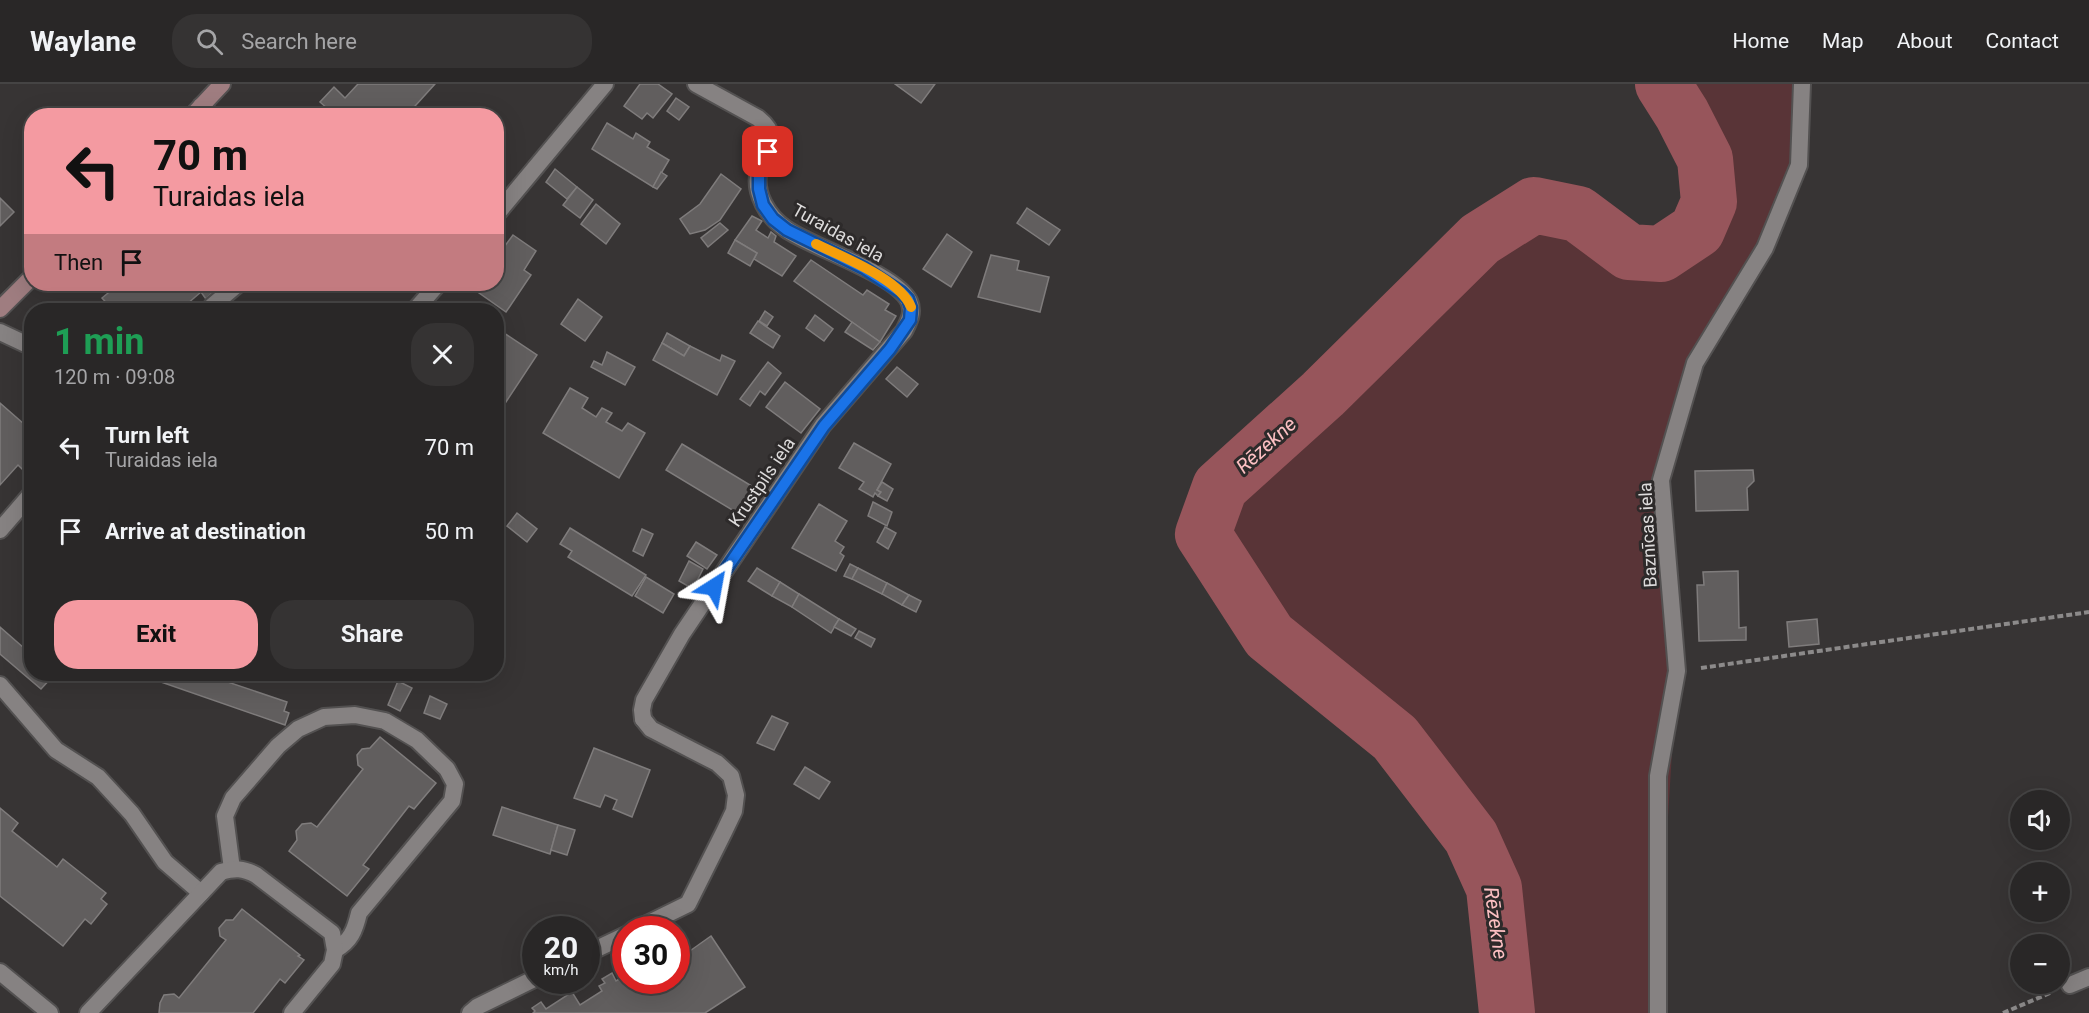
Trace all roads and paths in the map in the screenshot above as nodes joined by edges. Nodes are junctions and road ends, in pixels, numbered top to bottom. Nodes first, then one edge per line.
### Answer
1 (222, 84) edge
2 (605, 84) edge
3 (696, 84) edge
4 (1803, 84) edge
5 (205, 108) edge
6 (504, 205) edge
7 (24, 285) edge
8 (230, 291) edge
9 (432, 291) edge
10 (216, 303) edge
11 (421, 303) edge
12 (911, 308) joint
13 (0, 309) edge
14 (0, 333) edge
15 (24, 344) edge
16 (24, 502) edge
17 (0, 530) edge
18 (2089, 612) edge
19 (1677, 671) junction
20 (0, 685) edge
21 (232, 869) junction
22 (201, 893) junction
23 (664, 916) edge
24 (335, 950) junction
25 (0, 972) edge
26 (2089, 977) edge
27 (522, 985) edge
28 (2070, 985) edge
29 (2048, 994) edge
30 (50, 1013) edge
31 (88, 1013) edge
32 (292, 1013) edge
33 (470, 1013) edge
34 (1658, 1013) edge
35 (2003, 1013) edge

1 - 5 main road
2 - 6 street
3 - 12 street, Turaidas iela
4 - 19 street, Baznīcas iela
7 - 13 main road
8 - 10 street
9 - 11 street
12 - 23 street, Krustpils iela
14 - 15 street
16 - 17 street
18 - 19 path
19 - 34 street, Baznīcas iela
20 - 22 street
21 - 22 street
21 - 24 street
21 - 24 street
22 - 31 street
24 - 32 street
25 - 30 street
26 - 28 street
27 - 33 street
29 - 35 path

